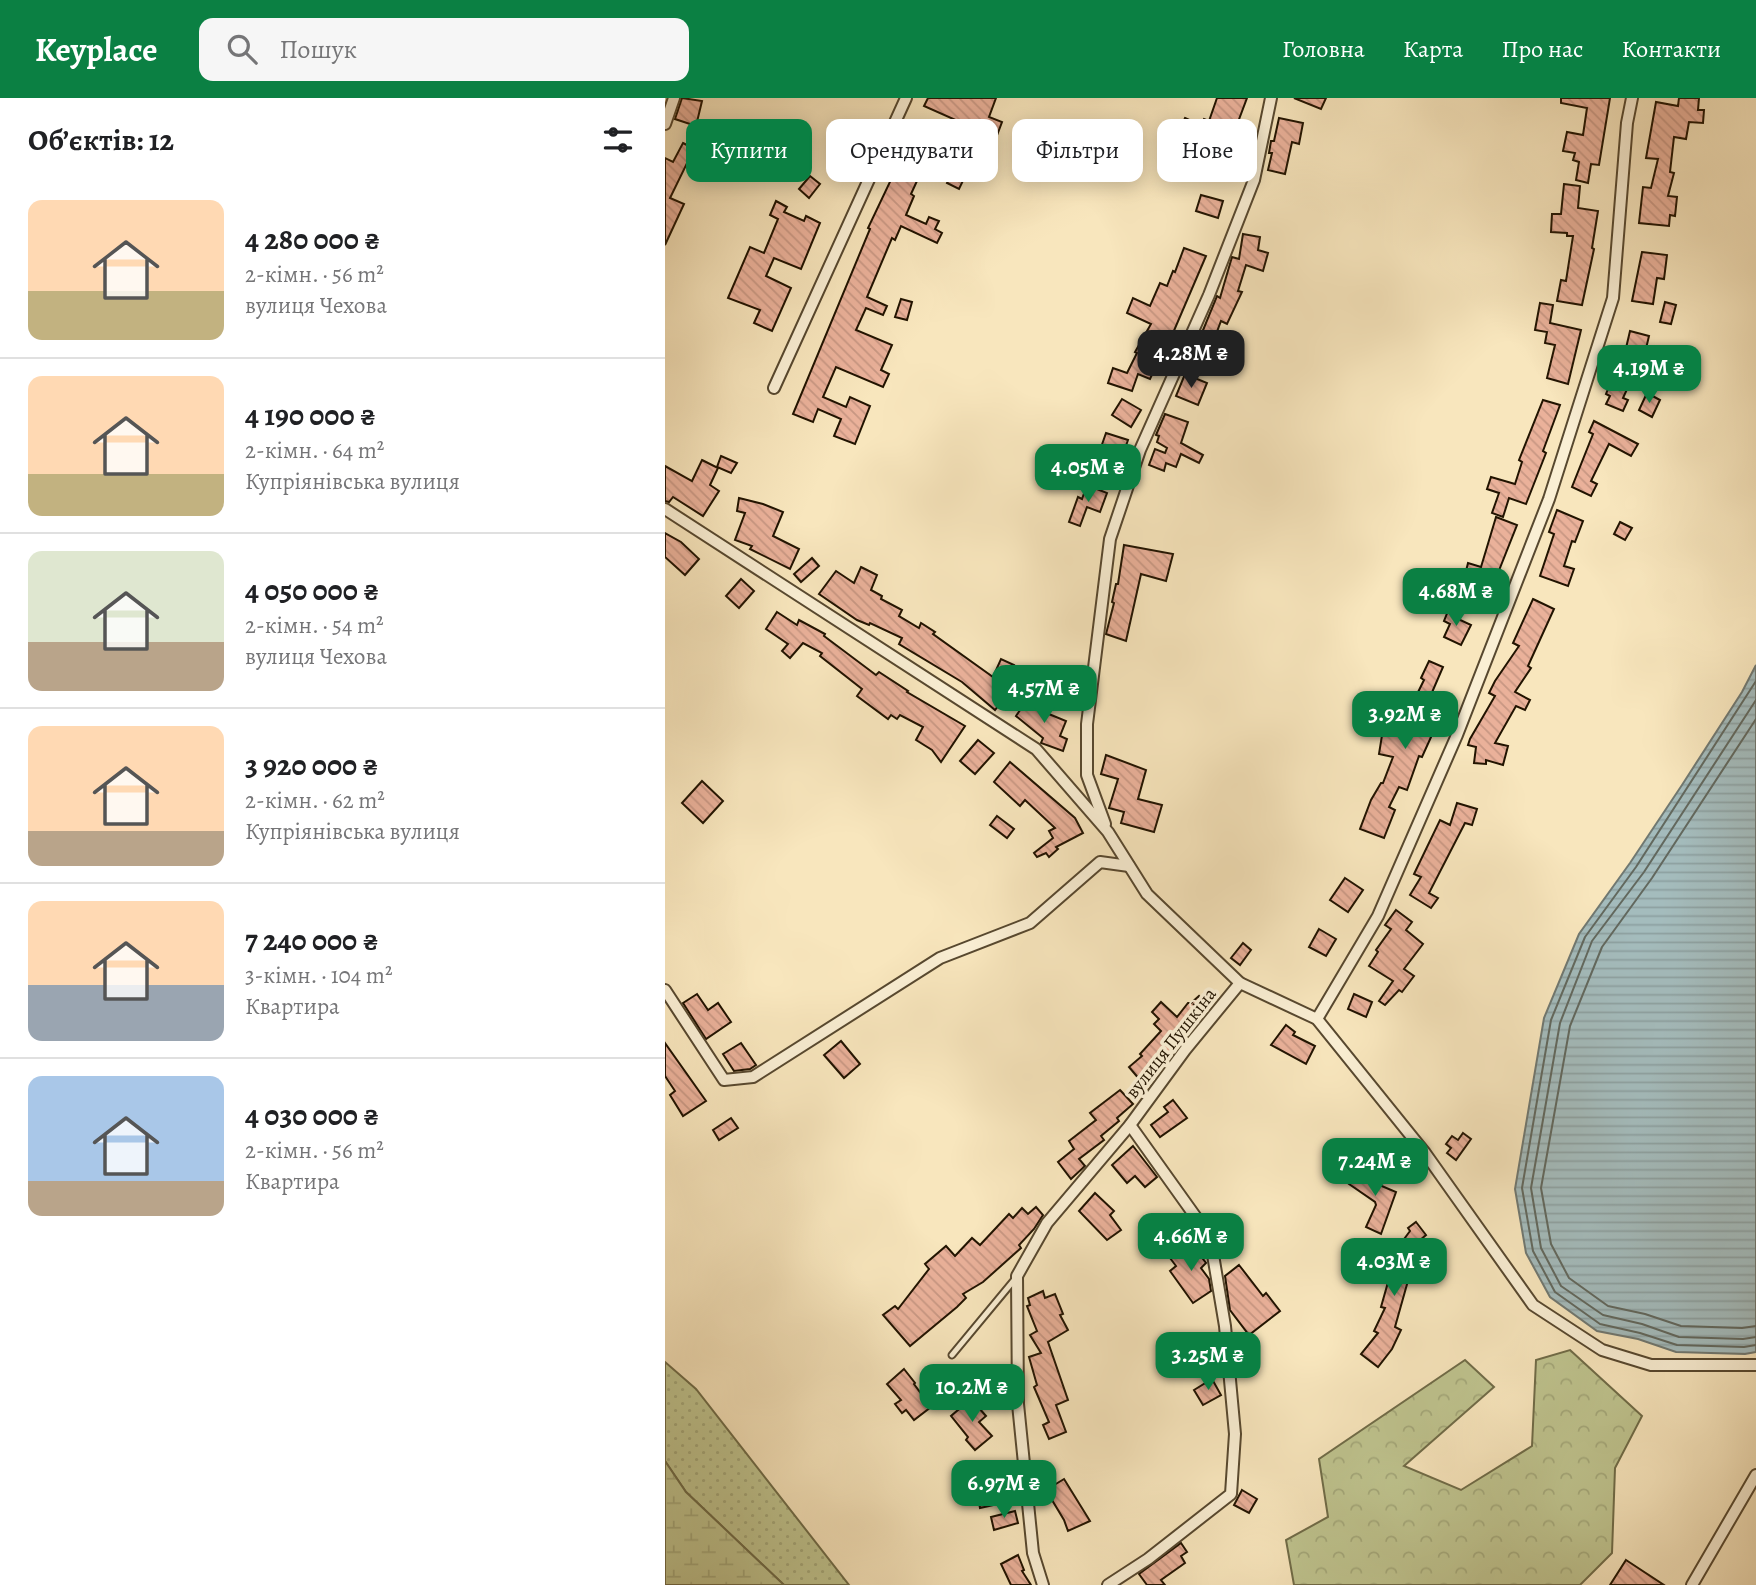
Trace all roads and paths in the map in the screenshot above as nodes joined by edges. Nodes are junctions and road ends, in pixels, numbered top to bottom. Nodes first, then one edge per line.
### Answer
1 (674, 98) edge
2 (906, 98) edge
3 (1271, 98) edge
4 (1632, 98) edge
5 (665, 124) edge
6 (774, 388) dead end
7 (665, 509) edge
8 (1108, 832) junction
9 (1129, 866) junction
10 (1240, 982) junction
11 (665, 990) edge
12 (1317, 1019) junction
13 (1130, 1125) junction
14 (1017, 1276) junction
15 (952, 1355) dead end
16 (1756, 1365) edge
17 (1756, 1475) edge
18 (1043, 1585) edge
19 (1108, 1585) edge
20 (1692, 1585) edge

1 - 5 street
2 - 6 street
3 - 8 street
4 - 12 street
7 - 8 street
8 - 9 street
9 - 10 street
9 - 11 street
10 - 12 street
10 - 13 street, вулиця Пушкіна
12 - 16 street
13 - 14 street, вулиця Пушкіна
13 - 19 street, вулиця Пушкіна
14 - 15 lane
14 - 18 street, вулиця Пушкіна
17 - 20 street

